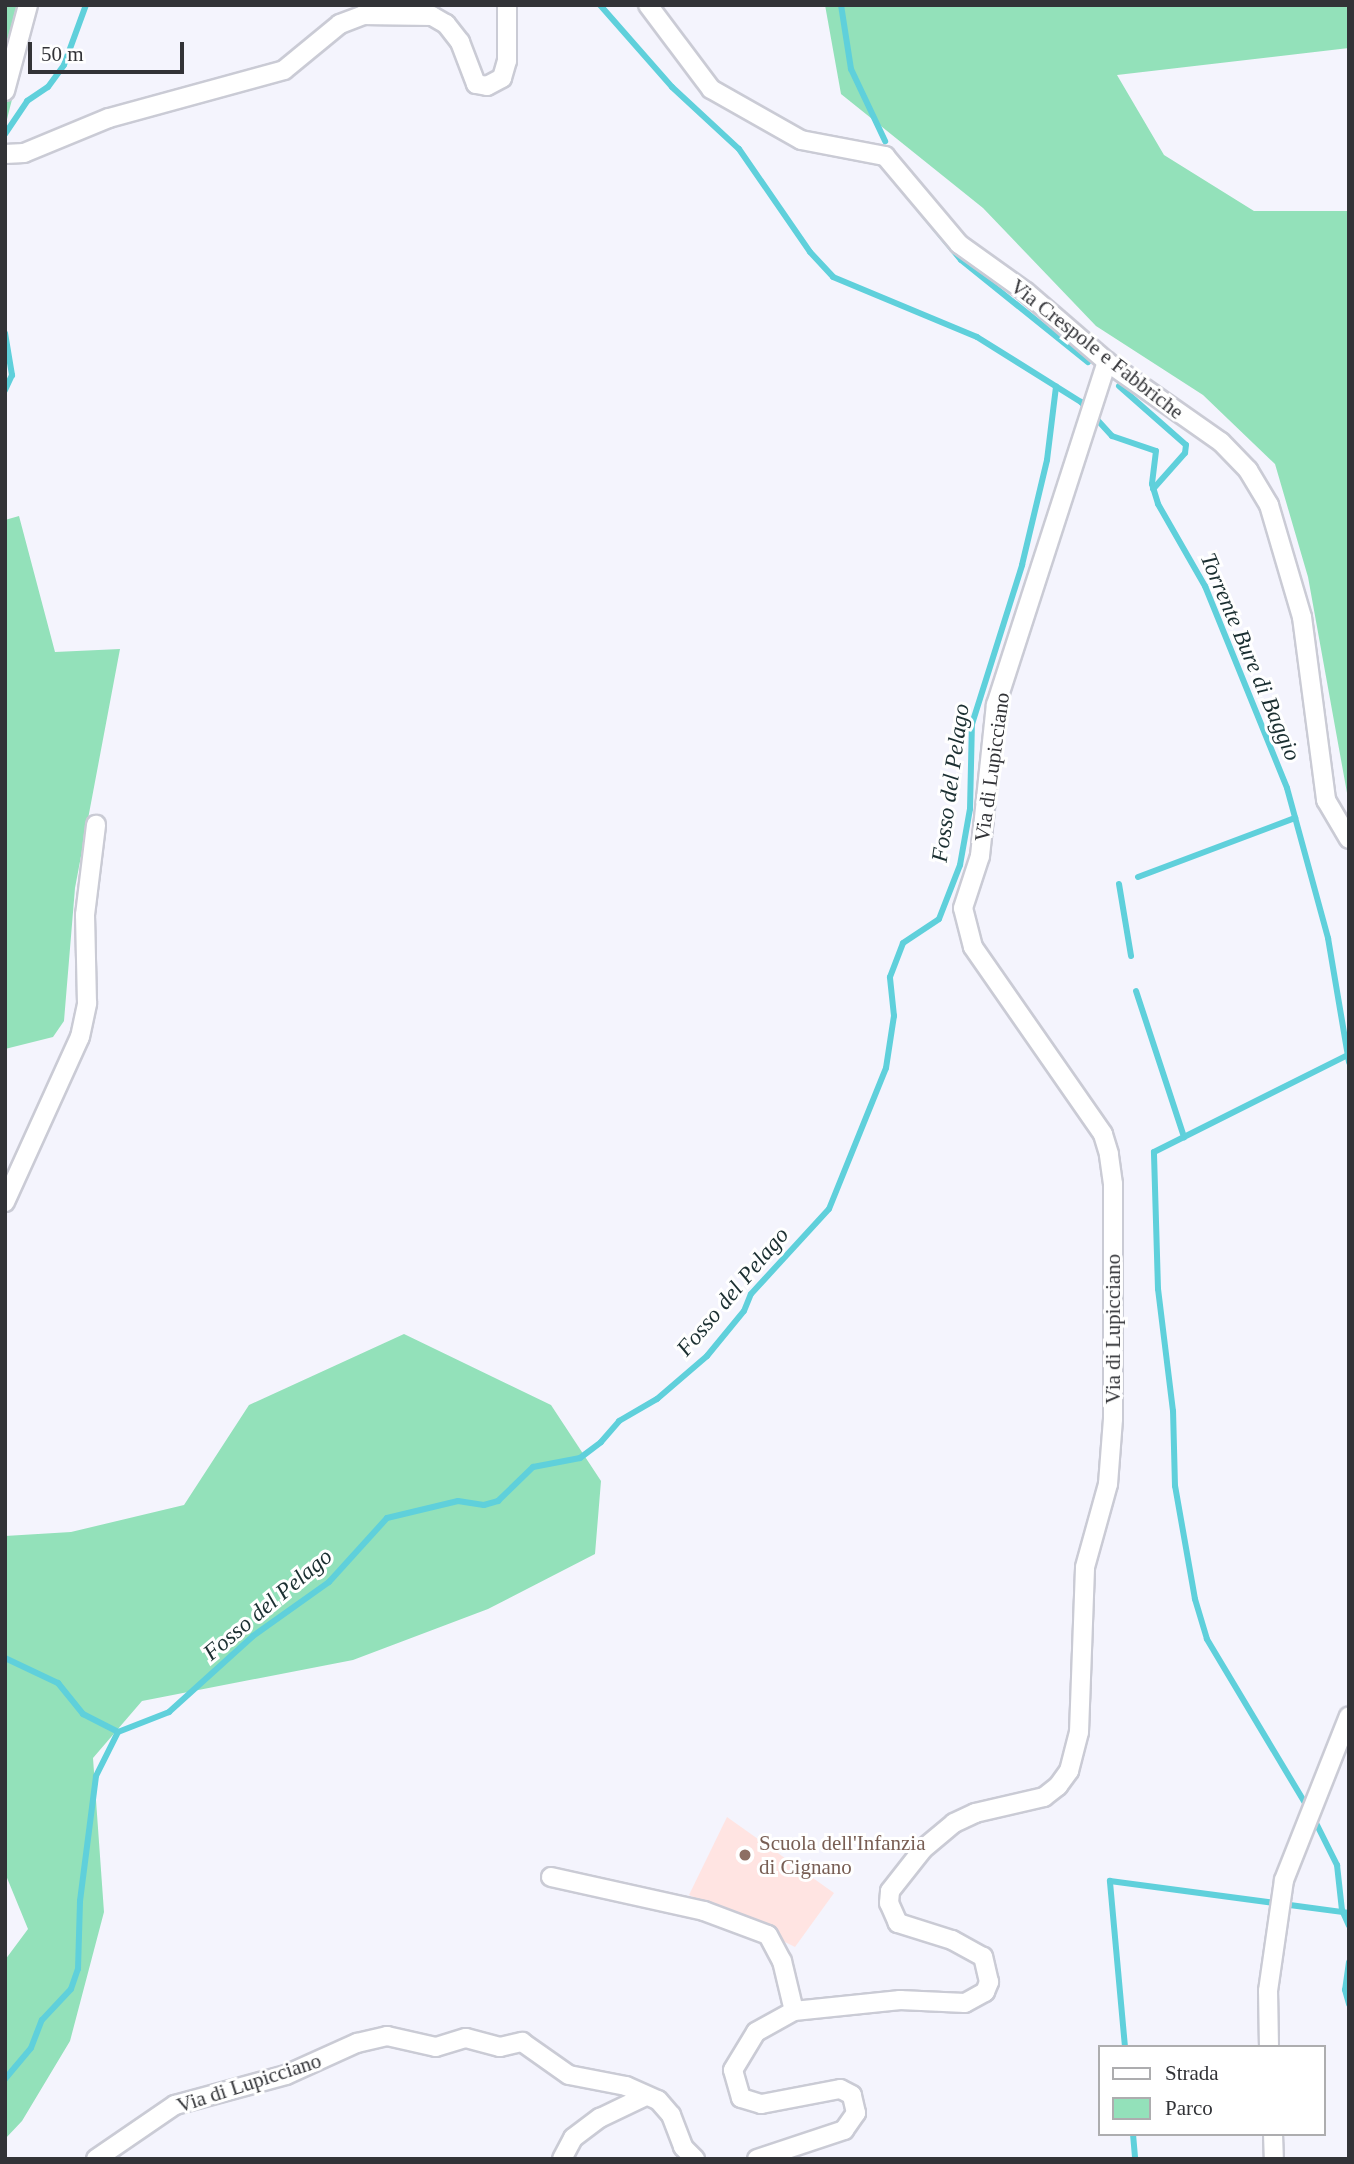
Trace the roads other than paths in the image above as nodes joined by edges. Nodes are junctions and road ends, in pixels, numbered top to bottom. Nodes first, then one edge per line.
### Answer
1 (28, 5) edge
2 (507, 5) edge
3 (648, 5) edge
4 (5, 91) edge
5 (5, 154) edge
6 (1107, 362) junction
7 (96, 824) dead end
8 (1349, 839) edge
9 (5, 1202) edge
10 (1347, 1721) edge
11 (551, 1877) dead end
12 (794, 2011) junction
13 (1269, 2045) edge
14 (646, 2096) junction
15 (1273, 2136) edge
16 (96, 2159) edge
17 (562, 2159) edge
18 (695, 2159) edge
19 (757, 2159) edge
20 (1274, 2159) edge

1 - 4 street
2 - 5 street
3 - 6 street, Via Crespole e Fabbriche
6 - 8 street, Via Crespole e Fabbriche
6 - 12 street, Via di Lupicciano
7 - 9 street
10 - 13 street
11 - 12 street
12 - 19 street, Via di Lupicciano
14 - 16 street, Via di Lupicciano
14 - 17 street
14 - 18 street, Via di Lupicciano
15 - 20 street

